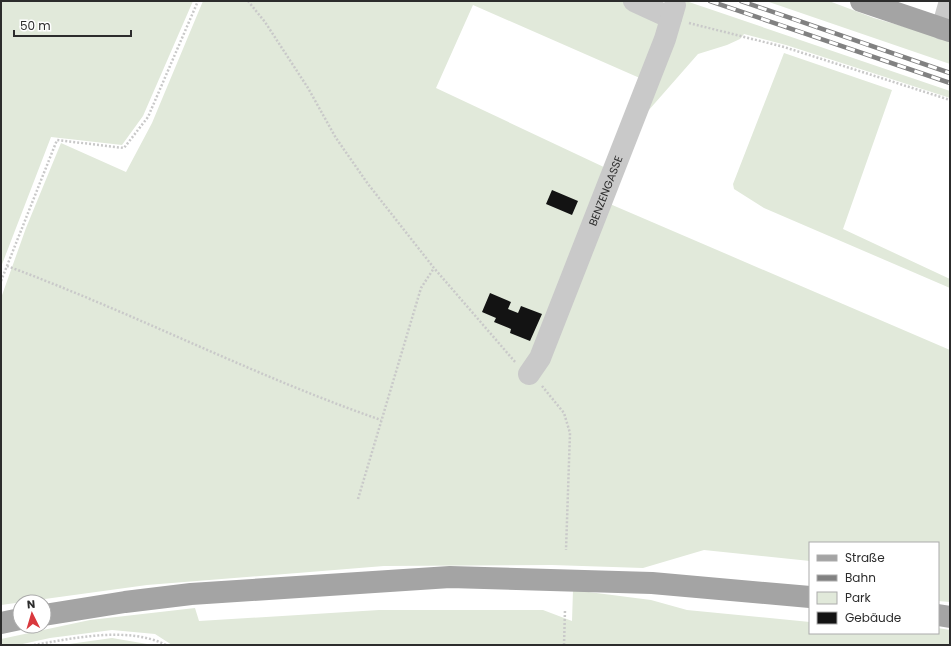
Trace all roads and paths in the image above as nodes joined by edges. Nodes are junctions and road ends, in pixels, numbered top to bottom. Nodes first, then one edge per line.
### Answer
1 (198, 1) edge
2 (248, 1) edge
3 (634, 1) edge
4 (861, 1) edge
5 (950, 1) edge
6 (673, 12) junction
7 (946, 30) edge
8 (950, 100) edge
9 (7, 266) junction
10 (434, 268) junction
11 (1, 281) edge
12 (530, 374) junction
13 (381, 420) junction
14 (358, 499) dead end
15 (566, 550) dead end
16 (809, 597) edge
17 (565, 610) dead end
18 (52, 615) edge
19 (939, 615) edge
20 (950, 618) edge
21 (12, 621) edge
22 (1, 623) edge
23 (34, 645) edge
24 (166, 645) edge
25 (564, 645) edge

1 - 9 path
2 - 10 path
3 - 6 street
4 - 7 main road
5 - 7 street
6 - 8 path
6 - 12 street, BENZENGASSE
9 - 11 path
9 - 13 path
10 - 12 path
10 - 13 path
12 - 15 path
13 - 14 path
16 - 18 main road
17 - 25 path
19 - 20 main road
21 - 22 main road
23 - 24 path

